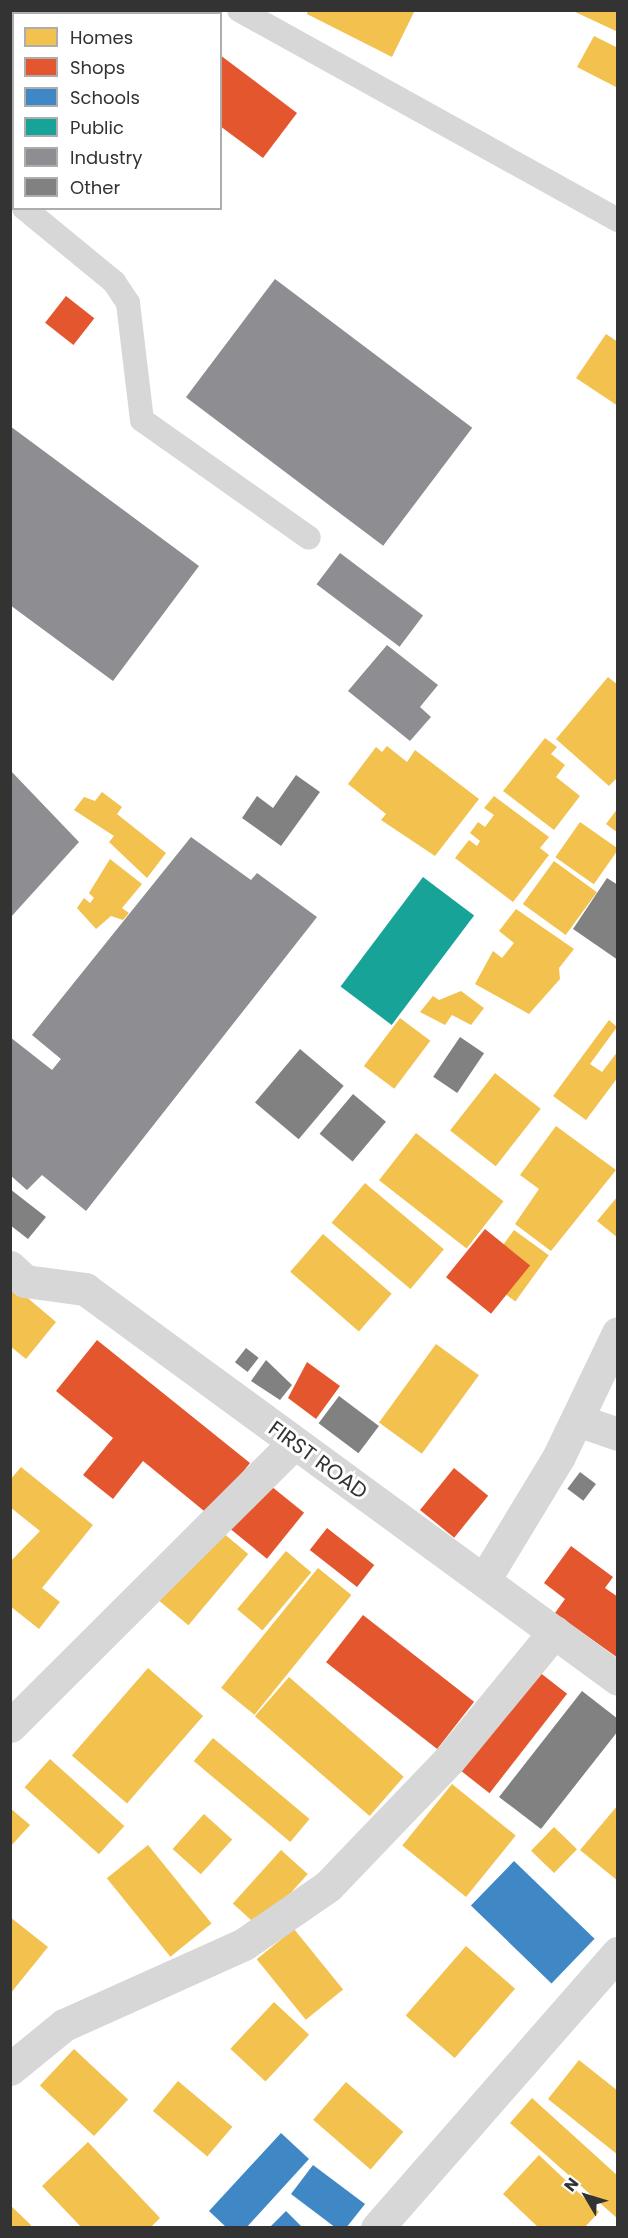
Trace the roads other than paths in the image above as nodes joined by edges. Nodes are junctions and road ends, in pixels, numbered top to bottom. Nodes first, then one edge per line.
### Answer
1 (239, 10) edge
2 (26, 210) edge
3 (618, 220) edge
4 (309, 538) dead end
5 (15, 1280) edge
6 (618, 1333) edge
7 (577, 1420) junction
8 (618, 1434) edge
9 (294, 1443) junction
10 (484, 1580) junction
11 (554, 1632) junction
12 (618, 1679) edge
13 (10, 1726) edge
14 (618, 1953) edge
15 (10, 2069) edge
16 (377, 2228) edge

1 - 3 lane
2 - 4 lane
5 - 9 street, FIRST ROAD
6 - 7 street
7 - 8 street
7 - 10 street
9 - 10 street, FIRST ROAD
9 - 13 street
10 - 11 street, FIRST ROAD
11 - 12 street, FIRST ROAD
11 - 15 street
14 - 16 street

